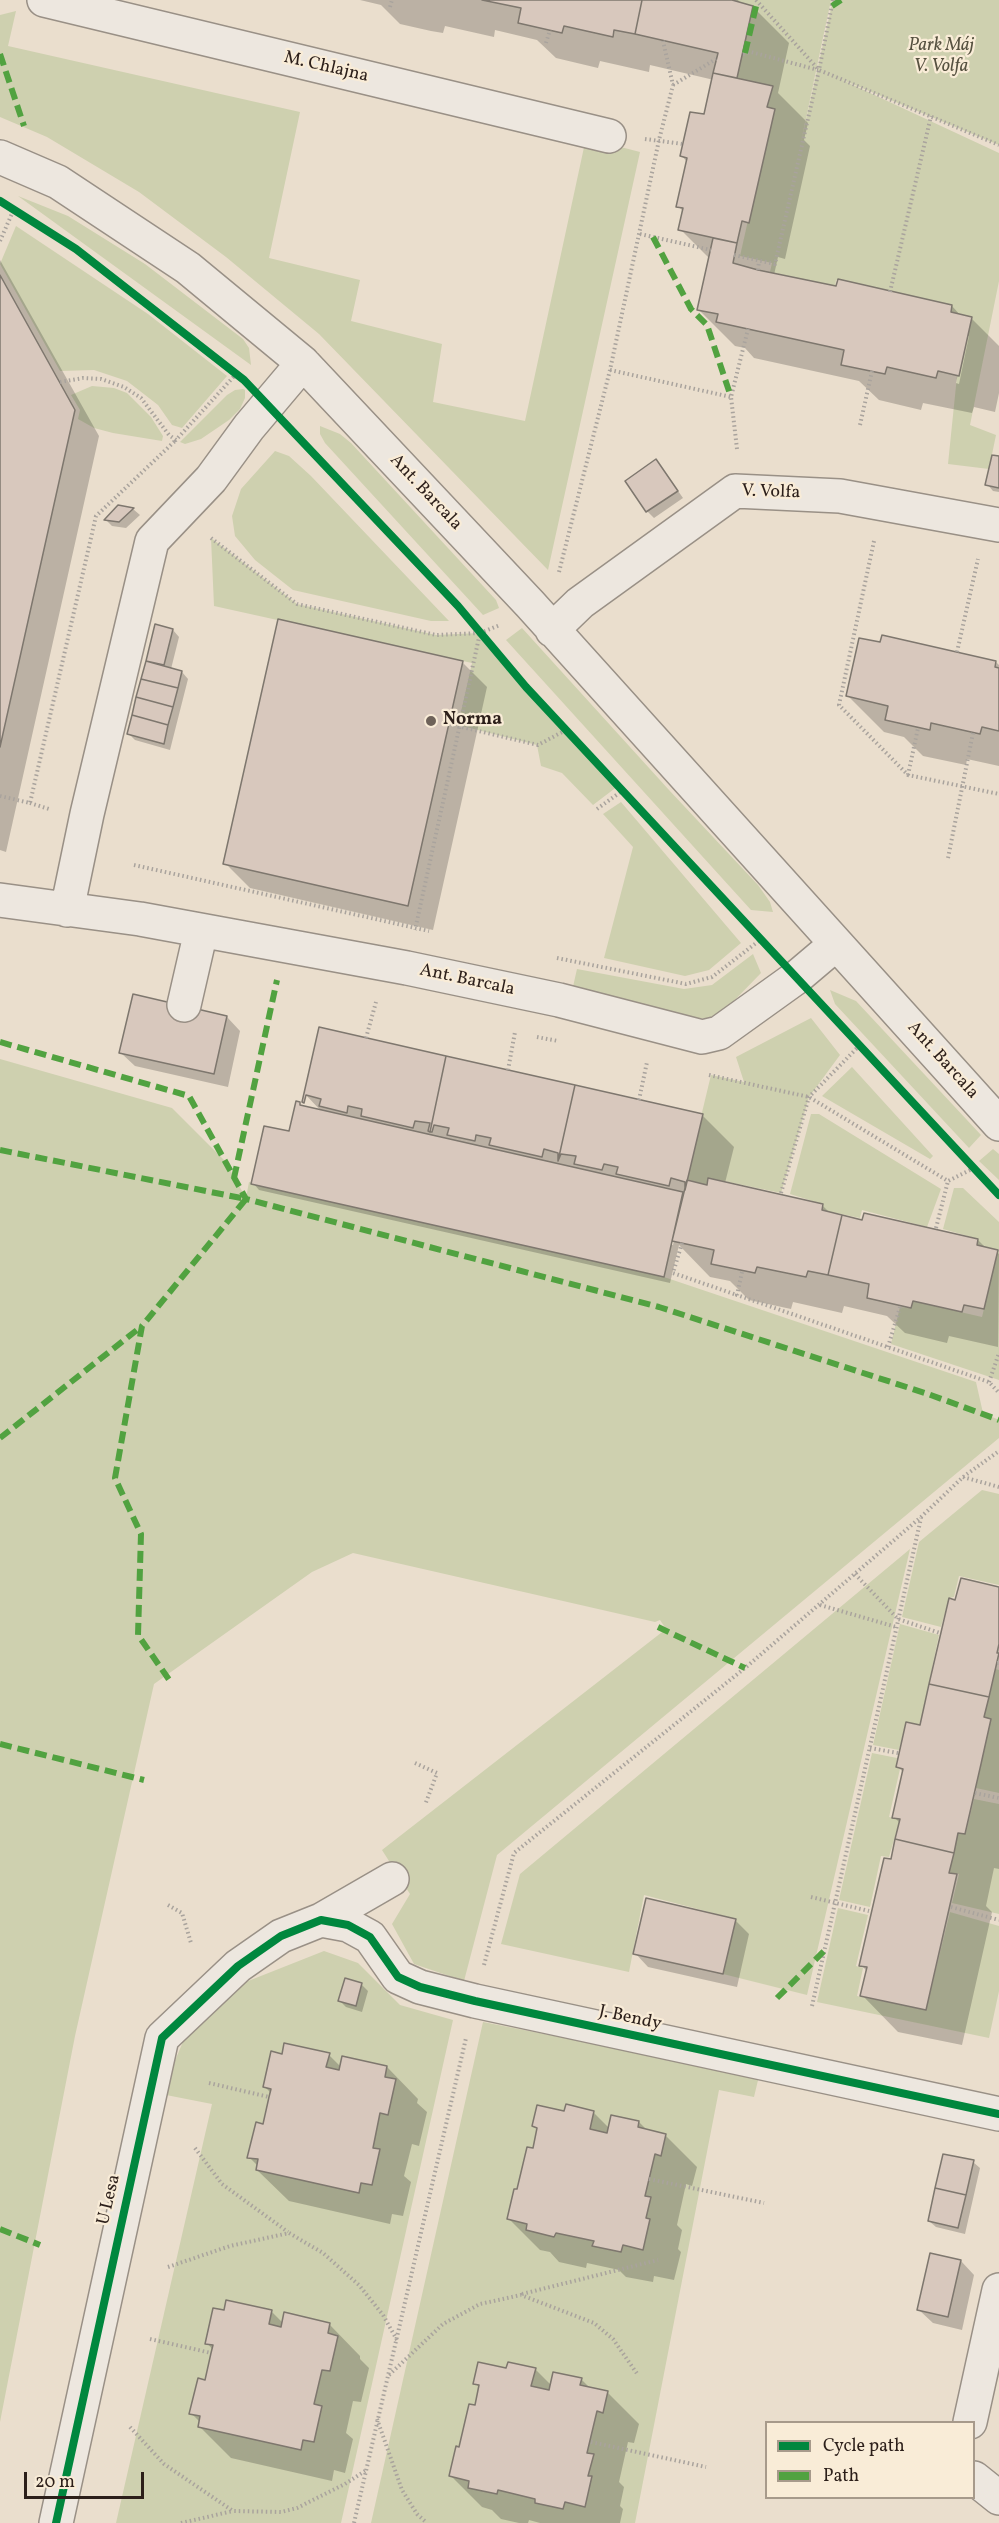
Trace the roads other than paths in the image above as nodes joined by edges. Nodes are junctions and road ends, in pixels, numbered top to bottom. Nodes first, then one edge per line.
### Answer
1 (44, 0) edge
2 (609, 136) dead end
3 (0, 156) edge
4 (303, 363) junction
5 (999, 525) edge
6 (552, 630) junction
7 (0, 900) edge
8 (68, 910) junction
9 (201, 931) junction
10 (836, 944) junction
11 (184, 1005) dead end
12 (999, 1124) edge
13 (392, 1879) dead end
14 (321, 1920) junction
15 (999, 2114) edge
16 (999, 2290) edge
17 (970, 2421) edge
18 (975, 2479) edge
19 (999, 2498) edge
20 (56, 2523) edge

1 - 2 street, M. Chlajna
3 - 4 street, Ant. Barcala
4 - 6 street, Ant. Barcala
4 - 8 street
5 - 6 street, V. Volfa
6 - 10 street, Ant. Barcala
7 - 8 street, Ant. Barcala
8 - 9 street, Ant. Barcala
9 - 10 street, Ant. Barcala
9 - 11 street
10 - 12 street, Ant. Barcala
13 - 14 street
14 - 15 street, J. Bendy
14 - 20 street, U Lesa
16 - 17 street
18 - 19 street

